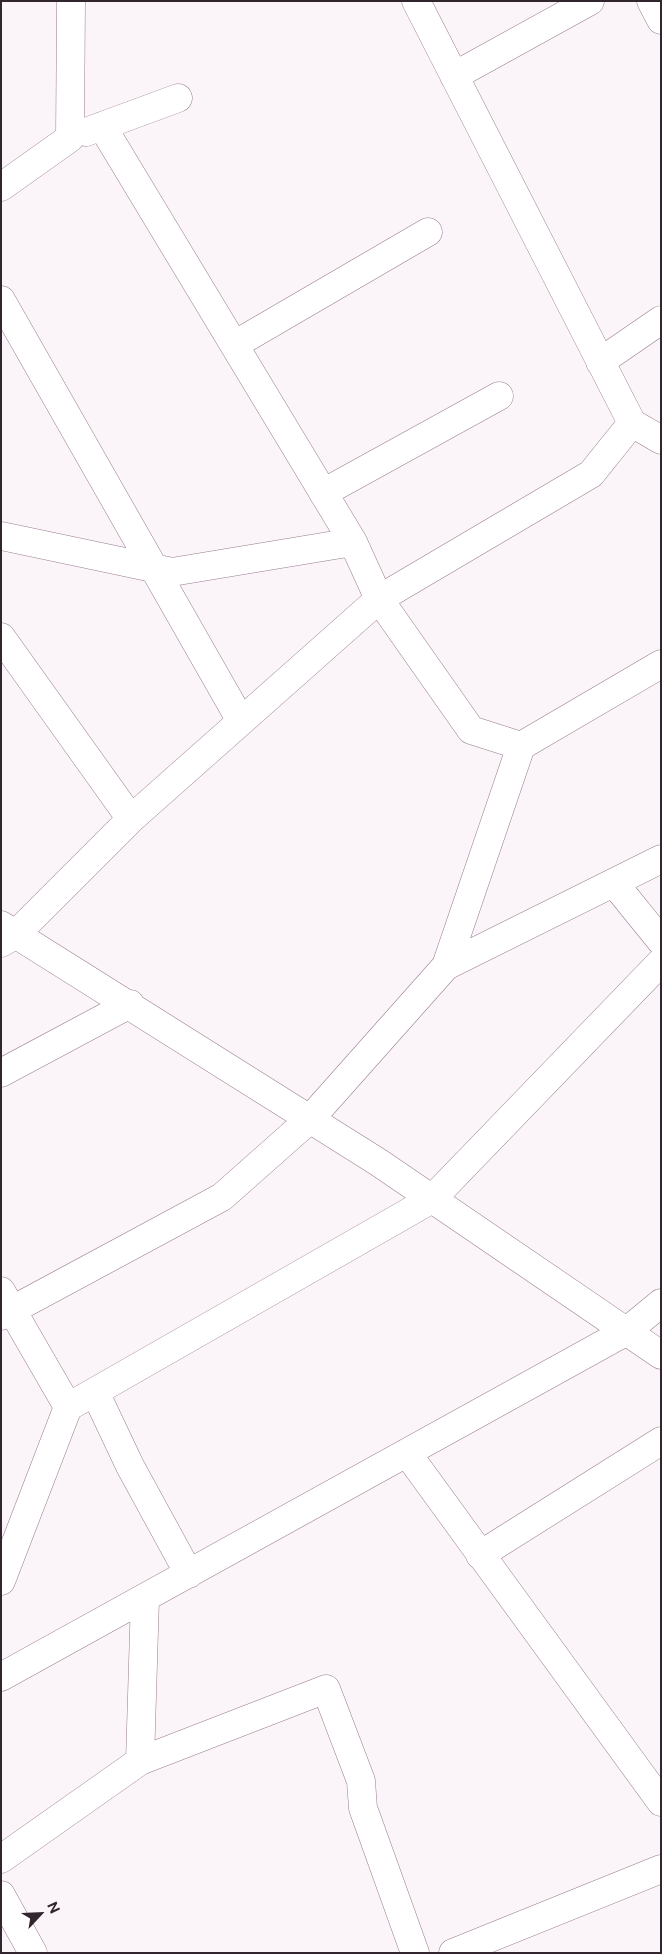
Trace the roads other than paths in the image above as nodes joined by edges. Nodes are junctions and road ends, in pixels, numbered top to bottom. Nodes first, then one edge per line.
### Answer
1 (71, 1) edge
2 (416, 1) edge
3 (590, 1) edge
4 (651, 1) edge
5 (661, 20) edge
6 (454, 76) junction
7 (178, 98) dead end
8 (102, 126) junction
9 (70, 138) junction
10 (1, 187) edge
11 (428, 232) dead end
12 (1, 300) edge
13 (661, 320) edge
14 (234, 345) junction
15 (600, 362) junction
16 (499, 396) dead end
17 (632, 423) junction
18 (661, 440) edge
19 (323, 493) junction
20 (1, 536) edge
21 (353, 542) junction
22 (153, 568) junction
23 (379, 599) junction
24 (1, 637) edge
25 (661, 664) edge
26 (241, 721) junction
27 (520, 746) junction
28 (131, 819) junction
29 (661, 859) edge
30 (614, 883) junction
31 (6, 934) edge
32 (661, 941) edge
33 (661, 962) edge
34 (446, 966) junction
35 (130, 1004) junction
36 (1, 1073) edge
37 (310, 1119) junction
38 (432, 1199) junction
39 (661, 1303) edge
40 (5, 1306) edge
41 (628, 1331) junction
42 (661, 1355) edge
43 (95, 1392) junction
44 (68, 1407) junction
45 (661, 1441) edge
46 (407, 1453) junction
47 (480, 1555) junction
48 (189, 1574) junction
49 (1, 1581) edge
50 (145, 1598) junction
51 (1, 1677) edge
52 (140, 1762) junction
53 (661, 1802) edge
54 (1, 1859) edge
55 (661, 1869) edge
56 (1, 1894) edge
57 (33, 1953) edge
58 (415, 1953) edge
59 (453, 1953) edge

1 - 9 street
2 - 6 street
3 - 6 street
4 - 5 street
6 - 15 street
7 - 8 street
8 - 9 street
8 - 14 street
9 - 10 street
11 - 14 street
12 - 22 street
13 - 15 street
14 - 19 street
15 - 17 street
16 - 19 street
17 - 18 street
17 - 23 street
19 - 21 street
20 - 22 street
21 - 22 street
21 - 23 street
22 - 26 street
23 - 26 street
23 - 27 street
24 - 28 street
25 - 27 street
26 - 28 street
27 - 34 street
28 - 31 street
29 - 30 street
30 - 32 street
30 - 34 street
31 - 35 street
33 - 38 street
34 - 37 street
35 - 36 street
35 - 37 street
37 - 38 street
37 - 40 street
38 - 41 street
38 - 43 street
39 - 41 street
40 - 44 street
41 - 42 street
41 - 46 street
43 - 44 street
43 - 48 street
44 - 49 street
45 - 47 street
46 - 47 street
46 - 48 street
47 - 53 street
48 - 50 street
50 - 51 street
50 - 52 street
52 - 54 street
52 - 58 street
55 - 59 street
56 - 57 street

